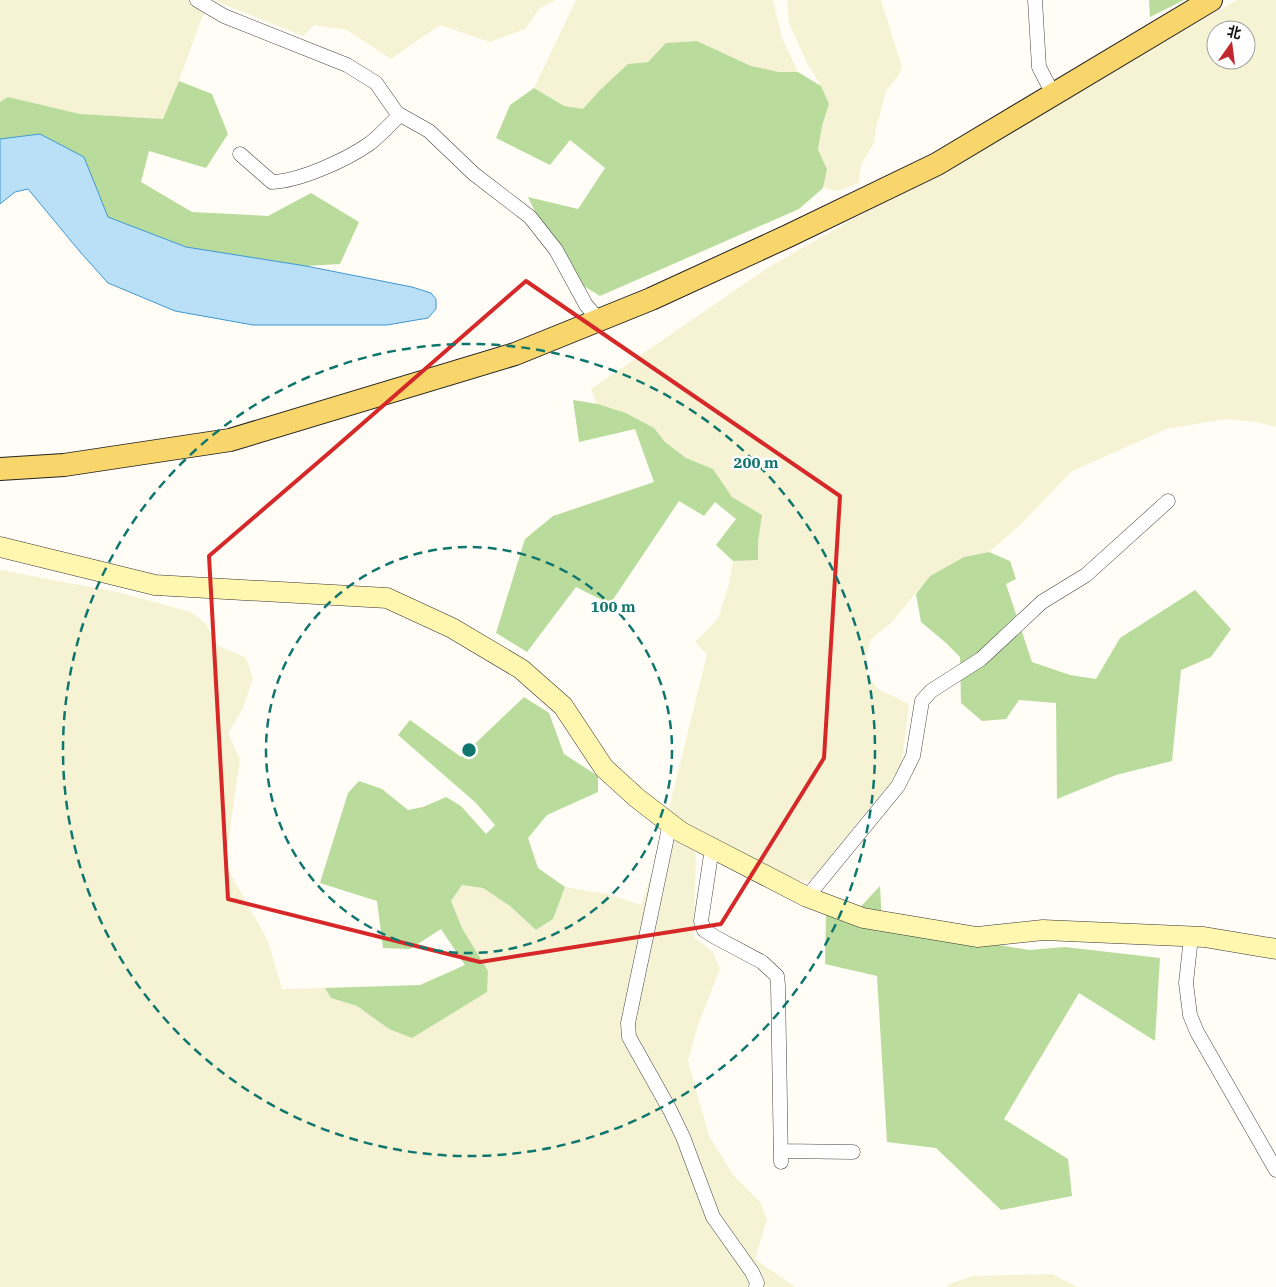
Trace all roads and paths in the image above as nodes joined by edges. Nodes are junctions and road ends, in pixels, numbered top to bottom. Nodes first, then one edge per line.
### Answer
1 (197, 0) edge
2 (1036, 0) edge
3 (1211, 0) edge
4 (1053, 94) junction
5 (400, 115) junction
6 (240, 154) dead end
7 (599, 320) junction
8 (0, 469) edge
9 (1168, 501) dead end
10 (0, 546) edge
11 (670, 823) junction
12 (712, 848) junction
13 (807, 897) junction
14 (1191, 937) junction
15 (1276, 949) edge
16 (853, 1152) dead end
17 (1276, 1170) edge
18 (756, 1287) edge

1 - 5 street
2 - 4 street
3 - 4 main road
4 - 7 main road
5 - 6 street
5 - 7 street
7 - 8 main road
9 - 13 street
10 - 11 street
11 - 12 street
11 - 18 street
12 - 13 street
12 - 16 street
13 - 14 street
14 - 15 street
14 - 17 street

